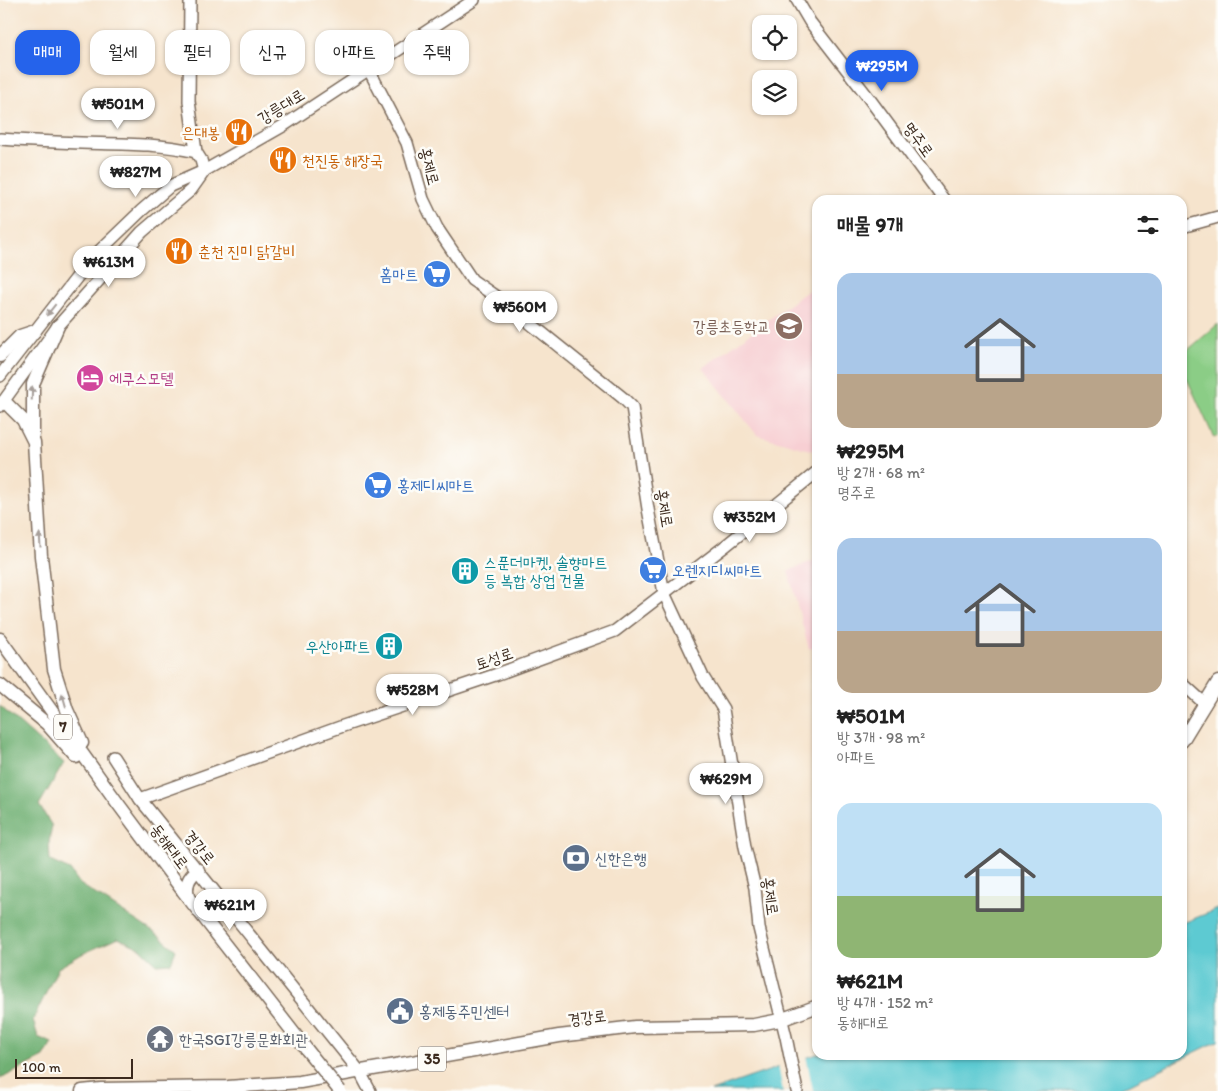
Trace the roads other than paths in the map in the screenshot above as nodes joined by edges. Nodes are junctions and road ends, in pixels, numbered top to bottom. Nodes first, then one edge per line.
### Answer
1 (190, 0) edge
2 (474, 0) edge
3 (797, 0) edge
4 (394, 51) edge
5 (358, 75) edge
6 (372, 75) edge
7 (0, 139) edge
8 (196, 152) junction
9 (204, 171) junction
10 (940, 195) edge
11 (1218, 217) edge
12 (1187, 226) edge
13 (58, 326) junction
14 (35, 331) junction
15 (0, 356) edge
16 (0, 376) edge
17 (1, 401) edge
18 (34, 442) junction
19 (812, 475) edge
20 (664, 593) junction
21 (0, 639) edge
22 (1218, 682) edge
23 (0, 685) edge
24 (1187, 688) edge
25 (1205, 704) junction
26 (1187, 733) edge
27 (113, 757) dead end
28 (140, 799) junction
29 (123, 810) junction
30 (198, 870) junction
31 (188, 897) junction
32 (812, 1008) edge
33 (780, 1020) junction
34 (360, 1072) junction
35 (82, 1091) edge
36 (340, 1091) edge
37 (370, 1091) edge
38 (797, 1091) edge

1 - 8 street
2 - 4 street, 강릉대로
3 - 10 street, 명주로
5 - 9 street, 강릉대로
6 - 20 street, 홍제로
7 - 8 street
8 - 9 street
9 - 13 street, 강릉대로
9 -> 14 street, 강릉대로
11 - 12 street
13 - 17 street, 강릉대로
18 -> 13 main road
14 - 15 main road
14 - 16 street, 강릉대로
17 - 18 main road
29 -> 18 main road
19 - 20 street, 토성로
20 - 28 street, 토성로
20 - 33 street, 홍제로
21 - 29 main road, 동해대로 / 7
22 - 25 main road
23 - 29 main road
24 - 25 street
25 - 26 main road
27 - 28 street, 경강로
28 - 30 street, 경강로
29 - 31 main road, 동해대로 / 7
30 - 31 main road
30 - 34 street, 경강로
31 - 36 main road, 동해대로 / 7, bridge
32 - 33 main road, 경강로 / 35
33 - 34 main road, 경강로 / 35
33 - 38 street, 홍제로
34 - 35 main road, 경강로 / 35
34 - 37 street, 경강로

